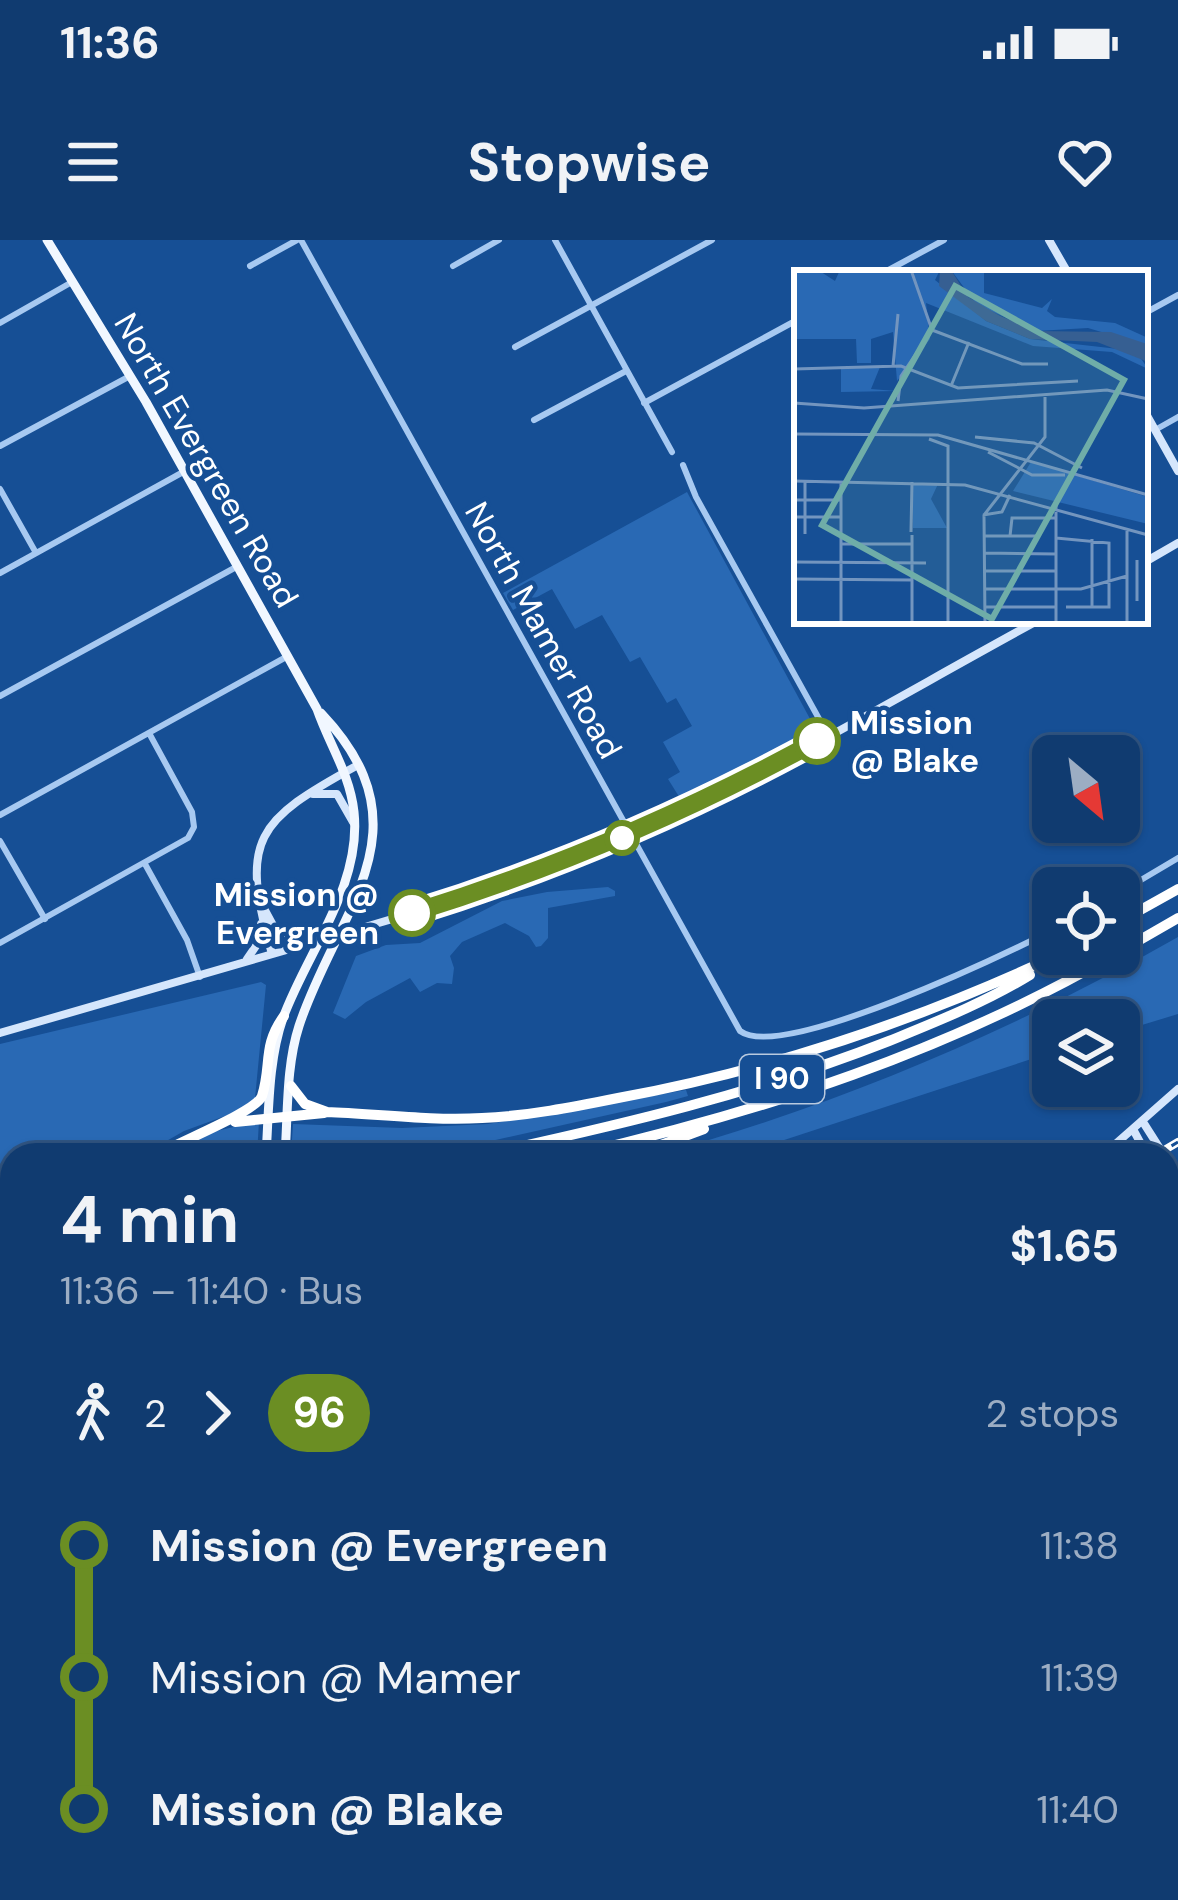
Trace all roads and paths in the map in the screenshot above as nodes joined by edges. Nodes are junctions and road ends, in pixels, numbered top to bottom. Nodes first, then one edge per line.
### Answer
1 (46, 240) edge
2 (299, 240) edge
3 (499, 240) edge
4 (555, 240) edge
5 (712, 240) edge
6 (944, 240) edge
7 (1049, 240) edge
8 (250, 266) dead end
9 (453, 266) dead end
10 (889, 270) edge
11 (1066, 270) edge
12 (72, 282) junction
13 (1178, 295) edge
14 (589, 306) junction
15 (1148, 312) edge
16 (794, 322) edge
17 (0, 323) edge
18 (515, 347) dead end
19 (626, 371) junction
20 (130, 376) junction
21 (644, 404) junction
22 (1148, 417) edge
23 (1178, 418) edge
24 (534, 420) dead end
25 (1155, 430) junction
26 (0, 446) edge
27 (672, 452) dead end
28 (683, 465) dead end
29 (185, 471) junction
30 (1178, 471) edge
31 (0, 489) edge
32 (1178, 543) edge
33 (36, 554) junction
34 (1148, 560) edge
35 (238, 566) junction
36 (0, 573) edge
37 (1032, 624) edge
38 (288, 656) junction
39 (0, 696) edge
40 (317, 709) junction
41 (149, 733) junction
42 (828, 735) junction
43 (358, 766) junction
44 (346, 772) junction
45 (306, 795) junction
46 (0, 815) edge
47 (355, 826) junction
48 (629, 835) junction
49 (0, 841) edge
50 (1178, 858) edge
51 (145, 864) junction
52 (1140, 880) edge
53 (1178, 889) edge
54 (255, 890) junction
55 (1140, 910) edge
56 (261, 917) junction
57 (1178, 918) edge
58 (45, 919) junction
59 (1032, 940) edge
60 (1140, 940) edge
61 (0, 943) edge
62 (292, 944) junction
63 (272, 955) junction
64 (242, 964) junction
65 (1032, 966) edge
66 (1032, 973) edge
67 (1074, 975) edge
68 (200, 977) junction
69 (284, 1016) junction
70 (0, 1033) edge
71 (291, 1086) junction
72 (1178, 1089) edge
73 (327, 1112) junction
74 (733, 1116) junction
75 (268, 1119) junction
76 (288, 1119) junction
77 (1143, 1122) junction
78 (212, 1126) junction
79 (1134, 1131) junction
80 (180, 1143) edge
81 (267, 1143) edge
82 (286, 1143) edge
83 (535, 1143) edge
84 (623, 1143) edge
85 (664, 1143) edge
86 (1118, 1143) edge
87 (1140, 1143) edge
88 (1156, 1143) edge

1 - 12 main road, North Evergreen Road
2 - 8 street
2 - 48 street, North Mamer Road
3 - 9 street
4 - 14 street
5 - 14 street
6 - 10 street
7 - 11 street
12 - 17 street
12 - 20 main road, North Evergreen Road
13 - 15 street
14 - 18 street
14 - 19 street
16 - 21 street
19 - 21 street
19 - 24 street
20 - 26 street
20 - 29 main road, North Evergreen Road
21 - 27 street
22 - 25 street
23 - 25 street
25 - 30 street
28 - 42 street
29 - 33 street
29 - 35 main road, North Evergreen Road
31 - 33 street
32 - 34 street
33 - 36 street
35 - 38 main road, North Evergreen Road
35 - 39 street
37 - 42 street
38 - 40 main road, North Evergreen Road
38 - 41 street
40 - 43 main road, North Evergreen Road
40 - 44 main road, North Evergreen Road
41 - 46 street
41 - 51 street
42 - 48 street
43 - 44 street
43 - 71 main road, North Evergreen Road
44 - 45 street
44 - 47 main road, North Evergreen Road
45 - 47 street
45 - 54 street
47 - 69 main road, North Evergreen Road
48 - 59 street, North Mamer Road
48 - 62 street, bridge
49 - 58 street
50 - 52 street
51 - 58 street
51 - 68 street
53 - 55 highway
54 - 56 street
54 - 62 street
56 - 63 street
56 - 64 street
57 - 60 highway, I 90
58 - 61 street
62 - 63 street
63 - 64 street
64 - 68 street
65 - 73 highway
66 - 83 highway, I 90
67 - 74 highway, I 90
68 - 70 street
69 - 75 main road, North Evergreen Road
69 - 78 highway
71 - 73 highway
71 - 76 main road, North Evergreen Road
72 - 77 street
73 - 76 highway
74 - 84 highway, I 90
74 - 85 highway
75 - 76 highway
75 - 78 highway
75 - 81 main road, North Evergreen Road
76 - 82 main road, North Evergreen Road
77 - 79 street
77 - 88 street
78 - 80 highway
79 - 86 street
79 - 87 street

